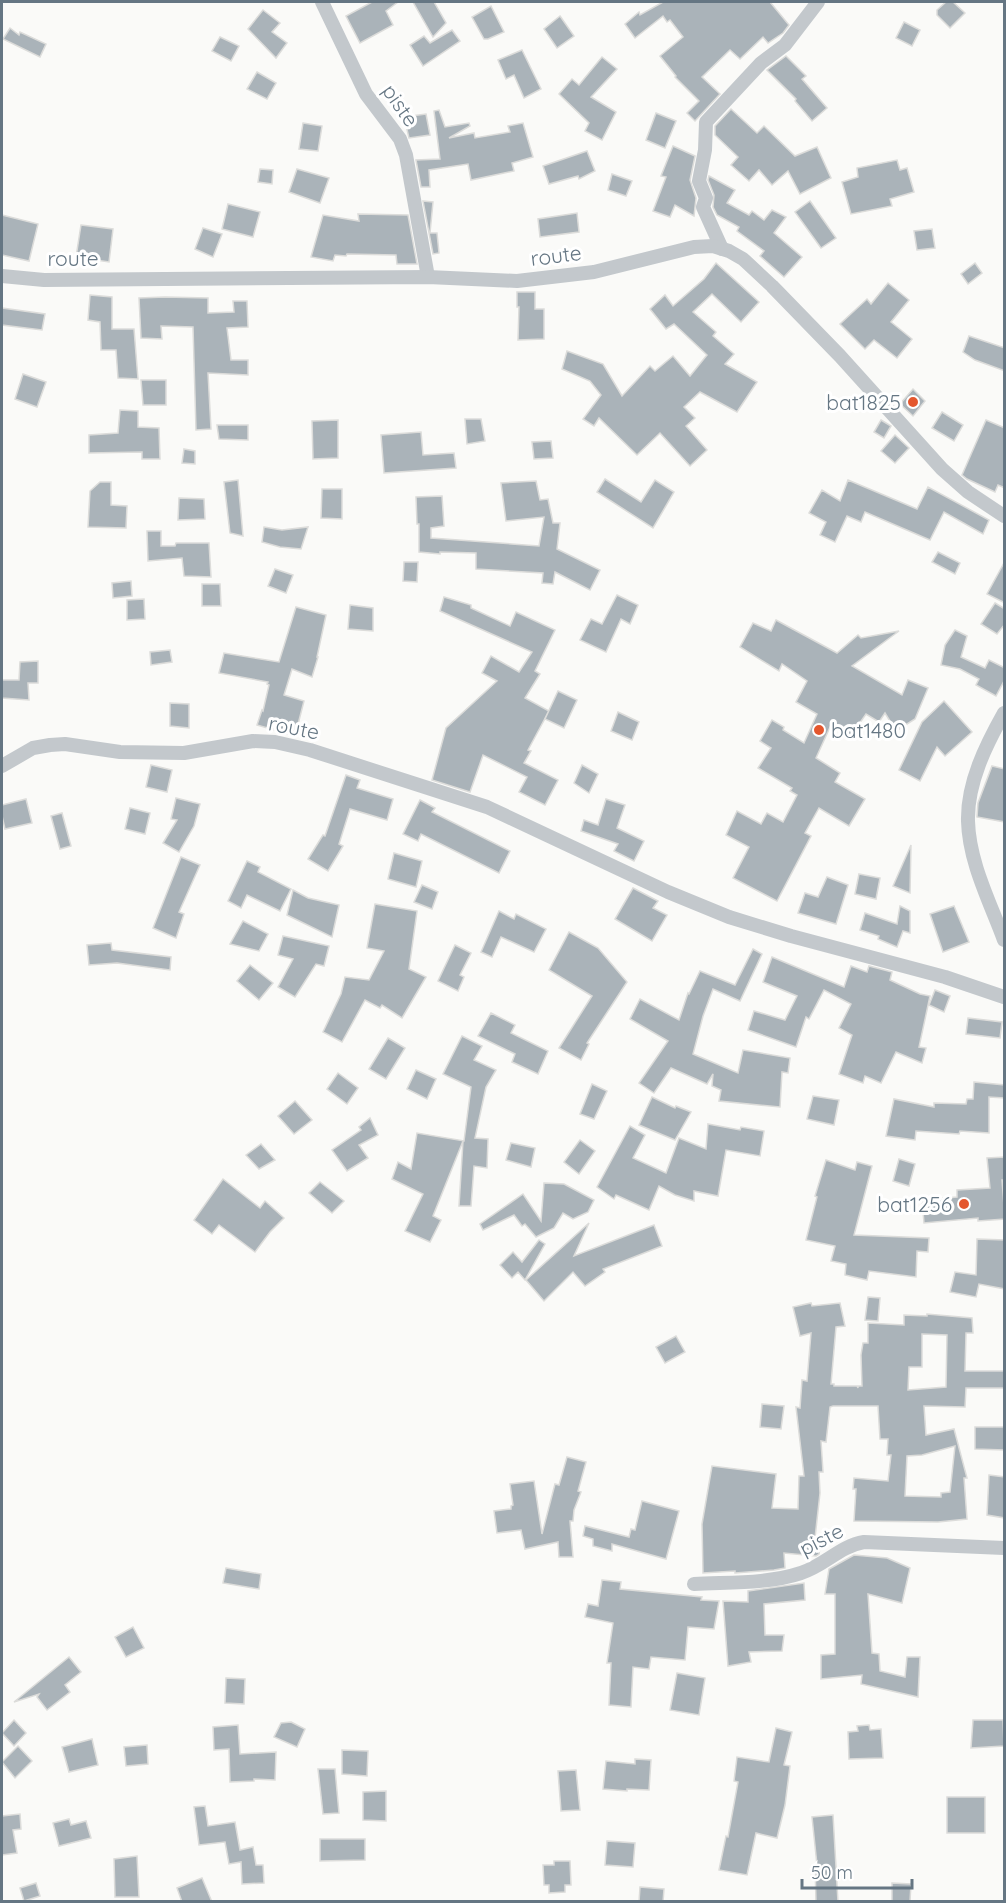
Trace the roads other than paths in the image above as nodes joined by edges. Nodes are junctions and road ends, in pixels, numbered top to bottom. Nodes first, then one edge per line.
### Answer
1 (322, 2) edge
2 (818, 2) edge
3 (722, 249) junction
4 (2, 276) edge
5 (428, 277) junction
6 (1005, 516) edge
7 (1005, 713) edge
8 (2, 766) edge
9 (1005, 940) edge
10 (1005, 997) edge
11 (1005, 1548) edge
12 (694, 1584) dead end

1 - 5 street, piste
2 - 3 street
3 - 5 street, route
3 - 6 street, route
4 - 5 street, route
7 - 9 street
8 - 10 street, route
11 - 12 street, piste

